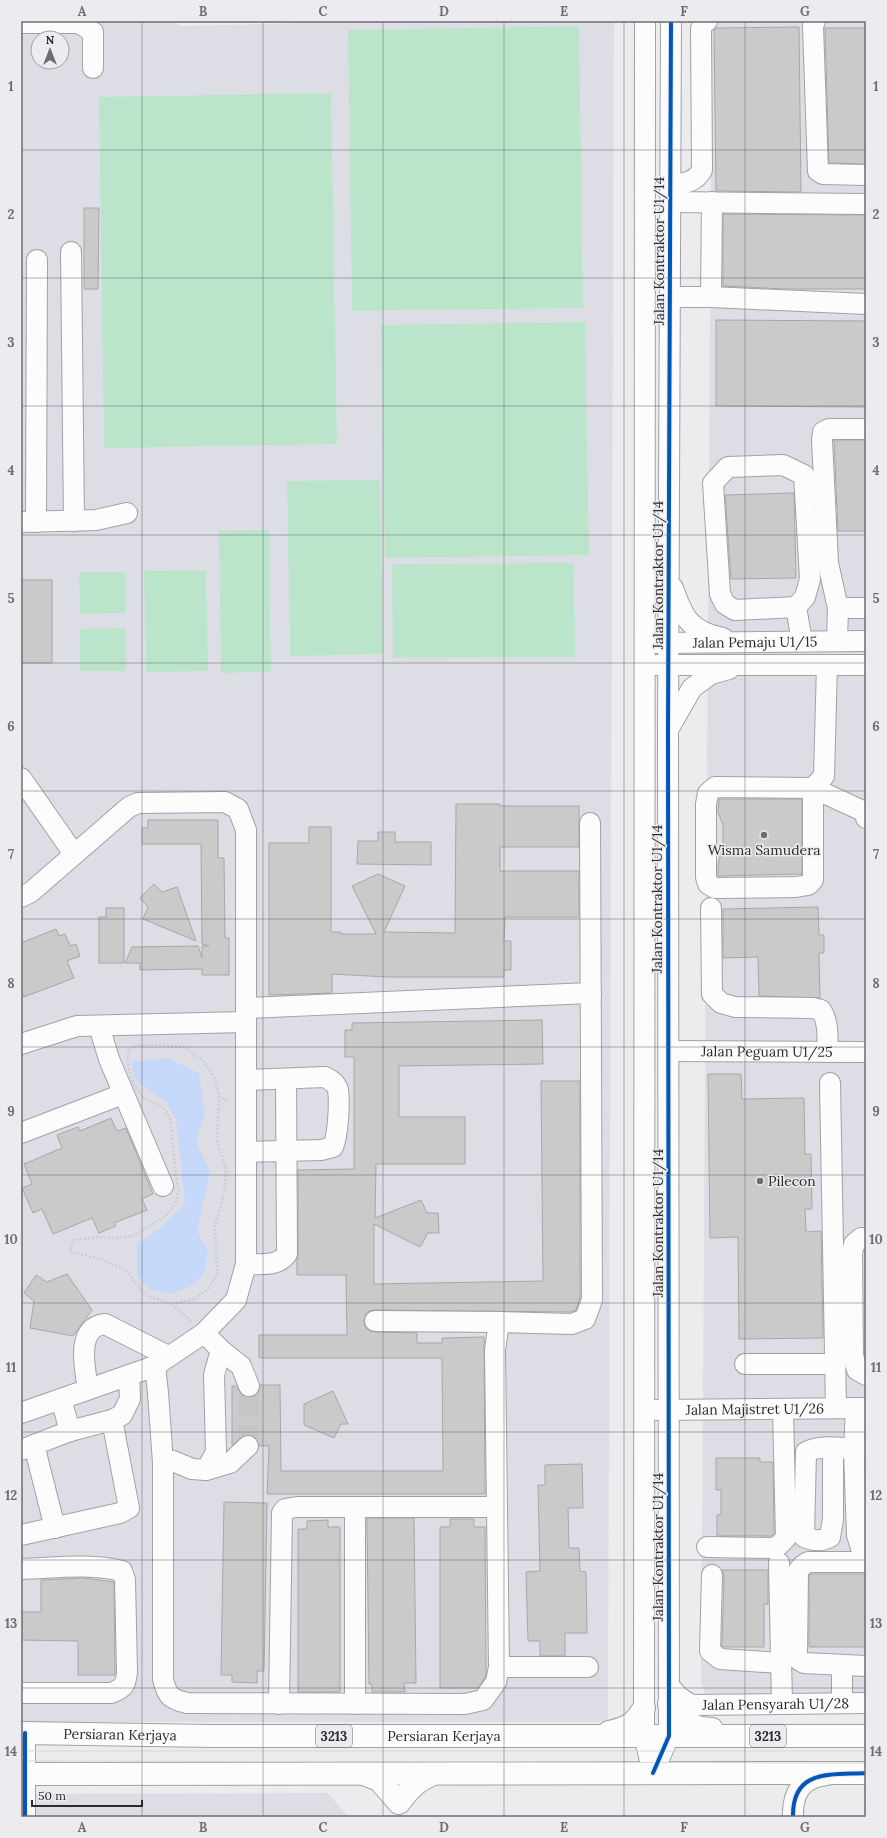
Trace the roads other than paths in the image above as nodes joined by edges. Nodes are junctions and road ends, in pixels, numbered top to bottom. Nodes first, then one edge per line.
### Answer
1 (645, 21) edge
2 (671, 21) edge
3 (707, 21) edge
4 (815, 21) edge
5 (21, 23) edge
6 (93, 68) dead end
7 (866, 175) edge
8 (670, 193) junction
9 (712, 202) junction
10 (866, 204) edge
11 (71, 252) dead end
12 (37, 260) dead end
13 (670, 297) junction
14 (711, 297) junction
15 (866, 304) edge
16 (866, 429) edge
17 (127, 513) dead end
18 (74, 521) junction
19 (28, 522) edge
20 (668, 575) junction
21 (796, 607) junction
22 (838, 608) junction
23 (866, 608) edge
24 (802, 641) junction
25 (837, 641) junction
26 (866, 641) edge
27 (668, 642) junction
28 (746, 642) junction
29 (645, 643) junction
30 (668, 665) junction
31 (746, 665) junction
32 (827, 665) junction
33 (866, 665) edge
34 (645, 666) junction
35 (668, 730) junction
36 (21, 778) edge
37 (813, 788) junction
38 (866, 818) edge
39 (590, 823) dead end
40 (74, 854) junction
41 (21, 897) edge
42 (711, 908) dead end
43 (591, 993) junction
44 (246, 1015) junction
45 (99, 1026) junction
46 (22, 1042) edge
47 (668, 1051) junction
48 (828, 1052) junction
49 (866, 1052) edge
50 (286, 1079) junction
51 (246, 1080) junction
52 (830, 1083) dead end
53 (123, 1094) junction
54 (21, 1133) edge
55 (285, 1151) junction
56 (246, 1152) junction
57 (163, 1186) dead end
58 (866, 1238) edge
59 (246, 1264) junction
60 (375, 1321) dead end
61 (499, 1322) junction
62 (204, 1334) junction
63 (221, 1350) junction
64 (161, 1361) junction
65 (745, 1364) dead end
66 (836, 1364) junction
67 (129, 1375) junction
68 (866, 1375) edge
69 (249, 1386) tunnel mouth
70 (88, 1389) junction
71 (61, 1399) junction
72 (853, 1408) edge
73 (783, 1409) junction
74 (645, 1410) junction
75 (669, 1410) junction
76 (21, 1413) edge
77 (112, 1420) junction
78 (70, 1431) junction
79 (248, 1446) dead end
80 (28, 1448) edge
81 (833, 1448) dead end
82 (860, 1449) edge
83 (163, 1463) junction
84 (206, 1470) junction
85 (355, 1507) junction
86 (497, 1507) junction
87 (55, 1528) junction
88 (21, 1535) edge
89 (707, 1546) dead end
90 (866, 1548) edge
91 (866, 1562) edge
92 (779, 1563) dead end
93 (21, 1569) edge
94 (712, 1575) dead end
95 (781, 1663) junction
96 (588, 1666) dead end
97 (842, 1666) junction
98 (866, 1666) edge
99 (499, 1667) junction
100 (21, 1693) edge
101 (669, 1695) junction
102 (842, 1703) junction
103 (866, 1703) edge
104 (279, 1704) junction
105 (355, 1704) junction
106 (782, 1704) junction
107 (644, 1708) junction
108 (23, 1733) edge
109 (532, 1736) junction
110 (644, 1736) junction
111 (669, 1736) junction
112 (808, 1736) junction
113 (866, 1736) edge
114 (733, 1773) junction
115 (866, 1773) edge
116 (23, 1774) edge
117 (363, 1774) junction
118 (433, 1774) junction
119 (653, 1774) junction
120 (400, 1810) edge
121 (24, 1814) edge
122 (793, 1814) edge

1 - 29 street, Jalan Kontraktor U1/14
2 - 8 street, Jalan Kontraktor U1/14
3 - 8 street
4 - 7 street
5 - 6 street
8 - 9 street
8 - 13 street, Jalan Kontraktor U1/14
9 - 10 street
9 - 14 street
11 - 18 street
12 - 19 street
13 - 14 street
13 - 20 street, Jalan Kontraktor U1/14
14 - 15 street
16 - 22 street
17 - 18 street
18 - 19 street
20 - 27 street, Jalan Kontraktor U1/14
20 - 28 street
21 - 21 street
21 - 24 street
22 - 23 street
22 - 25 street
24 - 25 street, Jalan Pemaju U1/15
24 - 28 street, Jalan Pemaju U1/15
25 - 26 street, Jalan Pemaju U1/15
27 - 28 street, Jalan Pemaju U1/15
27 - 29 street, Jalan Pemaju U1/15
27 - 30 street, Jalan Kontraktor U1/14
29 - 34 street, Jalan Kontraktor U1/14
30 - 31 street, Jalan Pemaju U1/15
30 - 34 street, Jalan Pemaju U1/15
30 - 35 street, Jalan Kontraktor U1/14
31 - 32 street, Jalan Pemaju U1/15
31 - 35 street
32 - 33 street, Jalan Pemaju U1/15
32 - 37 street
34 - 74 street, Jalan Kontraktor U1/14
35 - 47 street, Jalan Kontraktor U1/14
36 - 40 street
37 - 37 street
37 - 38 street
39 - 43 street
40 - 41 street
40 - 44 street
42 - 48 street
43 - 44 street
43 - 61 street
44 - 45 street
44 - 51 street
45 - 46 street
45 - 53 street
47 - 48 street, Jalan Peguam U1/25
47 - 75 street, Jalan Kontraktor U1/14
48 - 49 street, Jalan Peguam U1/25
50 - 51 street
50 - 55 street
50 - 55 street
51 - 56 street
52 - 66 street
53 - 54 street
53 - 57 street
55 - 56 street
55 - 59 street
56 - 59 street
58 - 68 street
59 - 62 street
60 - 61 street
61 - 86 street
62 - 63 street
62 - 64 street
63 - 69 street
63 - 84 street
64 - 67 street
64 - 70 street
64 - 83 street
65 - 66 street
66 - 72 street
67 - 70 street
67 - 77 street
70 - 71 street
71 - 76 street
71 - 78 street
72 - 73 street, Jalan Majistret U1/26
72 - 82 street
73 - 75 street, Jalan Majistret U1/26
73 - 89 street
74 - 75 street, Jalan Majistret U1/26
74 - 107 street, Jalan Kontraktor U1/14
75 - 101 street, Jalan Kontraktor U1/14
77 - 78 street
77 - 87 street
78 - 80 street
79 - 84 street
80 - 87 street
81 - 82 street
82 - 90 street
83 - 84 street
83 - 104 street
85 - 86 street
85 - 104 street
85 - 105 street
86 - 99 street
87 - 88 street
91 - 97 street
92 - 95 street
93 - 100 street
94 - 95 street
95 - 106 street
96 - 99 street
97 - 98 street
97 - 102 street
99 - 105 street
101 - 106 street, Jalan Pensyarah U1/28
101 - 111 street, Jalan Kontraktor U1/14
101 - 112 main road
102 - 103 street, Jalan Pensyarah U1/28
102 - 106 street, Jalan Pensyarah U1/28
104 - 105 street
107 - 109 main road
107 - 110 street, Jalan Kontraktor U1/14
108 - 109 main road, Persiaran Kerjaya / 3213
108 - 116 street
109 - 110 main road, Persiaran Kerjaya / 3213
110 - 111 main road, Persiaran Kerjaya / 3213
110 - 119 street, Jalan Kontraktor U1/14
111 - 112 main road, Persiaran Kerjaya / 3213
111 - 119 street, Jalan Kontraktor U1/14
112 - 113 main road, Persiaran Kerjaya / 3213
114 - 115 main road
114 - 119 main road
114 - 122 street
115 - 122 street
116 - 117 main road
116 - 121 street
117 - 118 main road
117 - 120 main road
118 - 119 main road
118 - 120 main road

